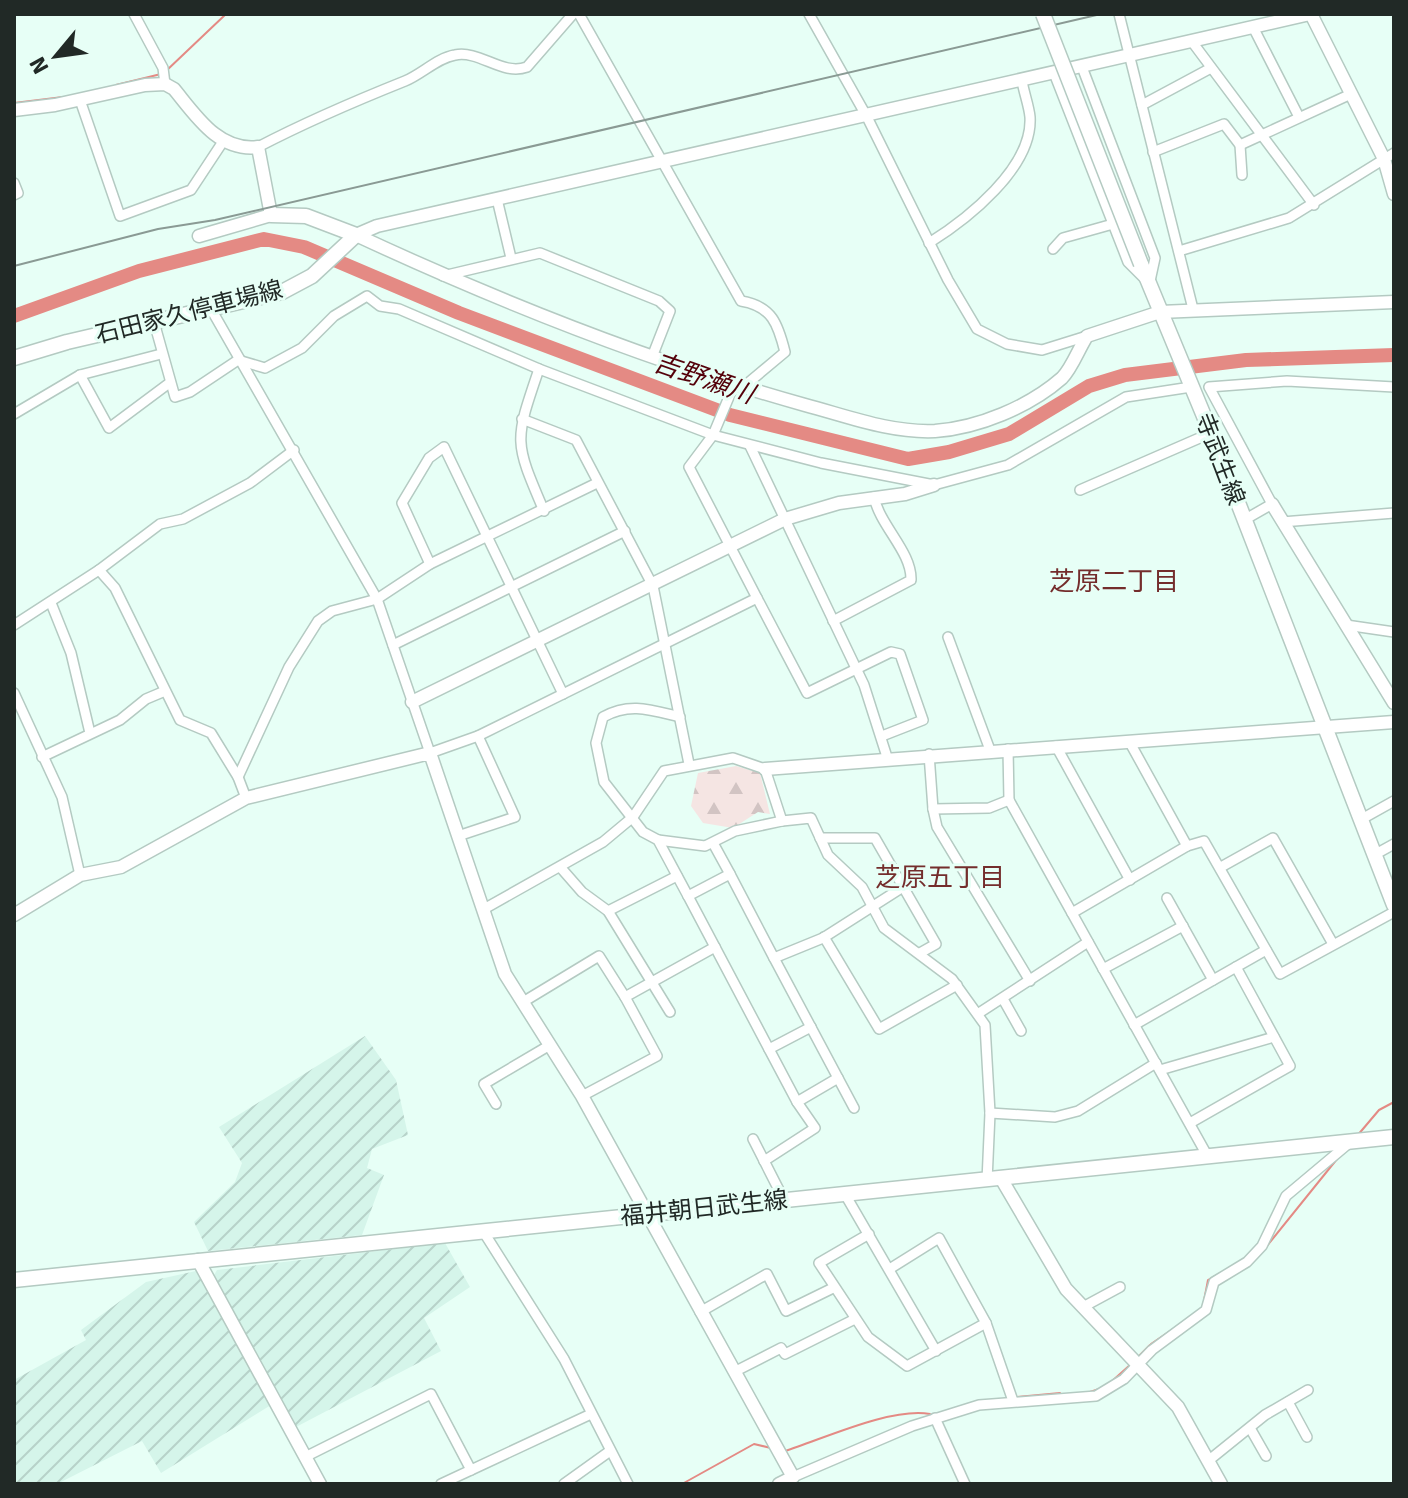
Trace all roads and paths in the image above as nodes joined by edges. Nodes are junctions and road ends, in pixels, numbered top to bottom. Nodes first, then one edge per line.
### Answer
1 (134, 14) edge
2 (573, 14) edge
3 (579, 14) edge
4 (809, 14) edge
5 (1043, 14) edge
6 (1119, 14) edge
7 (1311, 14) edge
8 (1254, 29) junction
9 (1193, 43) junction
10 (1130, 55) junction
11 (1082, 67) junction
12 (1211, 68) junction
13 (1054, 73) junction
14 (164, 76) junction
15 (1022, 81) junction
16 (1351, 94) junction
17 (80, 100) junction
18 (1142, 105) junction
19 (14, 110) edge
20 (867, 117) junction
21 (1299, 117) junction
22 (1264, 134) junction
23 (224, 140) junction
24 (1240, 145) junction
25 (258, 147) junction
26 (1153, 152) junction
27 (1389, 156) edge
28 (665, 161) junction
29 (1242, 175) dead end
30 (14, 183) edge
31 (1394, 194) edge
32 (14, 195) edge
33 (497, 199) junction
34 (1314, 205) junction
35 (271, 215) junction
36 (1113, 224) junction
37 (199, 236) dead end
38 (351, 239) junction
39 (929, 243) junction
40 (1053, 249) dead end
41 (1179, 251) junction
42 (511, 258) junction
43 (443, 276) junction
44 (1150, 284) junction
45 (1394, 302) edge
46 (211, 309) junction
47 (1193, 309) junction
48 (1162, 315) junction
49 (154, 322) junction
50 (1087, 336) junction
51 (161, 354) junction
52 (652, 357) junction
53 (14, 358) edge
54 (238, 360) junction
55 (539, 369) junction
56 (80, 375) junction
57 (1190, 383) junction
58 (168, 384) junction
59 (738, 386) junction
60 (1394, 387) edge
61 (14, 414) edge
62 (522, 419) junction
63 (1211, 433) junction
64 (713, 435) junction
65 (750, 446) junction
66 (294, 450) junction
67 (597, 483) junction
68 (934, 485) junction
69 (1080, 490) dead end
70 (874, 497) junction
71 (1272, 504) junction
72 (544, 511) junction
73 (1394, 513) edge
74 (785, 519) junction
75 (1244, 520) junction
76 (1282, 522) junction
77 (625, 531) junction
78 (487, 537) junction
79 (729, 545) junction
80 (430, 564) junction
81 (99, 570) junction
82 (653, 586) junction
83 (514, 588) junction
84 (757, 598) junction
85 (377, 599) junction
86 (51, 603) junction
87 (833, 621) junction
88 (14, 625) edge
89 (1346, 625) junction
90 (1394, 632) edge
91 (948, 637) dead end
92 (538, 641) junction
93 (393, 645) junction
94 (665, 646) junction
95 (857, 670) junction
96 (165, 691) junction
97 (14, 693) edge
98 (563, 694) junction
99 (412, 702) junction
100 (1394, 703) edge
101 (680, 717) junction
102 (1394, 722) edge
103 (1323, 728) junction
104 (90, 733) junction
105 (478, 736) junction
106 (882, 736) junction
107 (1129, 741) junction
108 (1056, 746) junction
109 (1008, 749) junction
110 (990, 750) junction
111 (430, 753) junction
112 (929, 754) junction
113 (42, 757) junction
114 (887, 757) junction
115 (689, 764) junction
116 (765, 769) junction
117 (238, 777) junction
118 (246, 798) junction
119 (1009, 800) junction
120 (1394, 801) edge
121 (933, 809) junction
122 (633, 817) junction
123 (1360, 820) junction
124 (782, 821) junction
125 (458, 836) junction
126 (820, 838) junction
127 (658, 840) junction
128 (713, 843) junction
129 (1394, 844) edge
130 (1187, 846) junction
131 (1374, 855) junction
132 (1221, 867) junction
133 (561, 868) junction
134 (730, 874) junction
135 (80, 875) junction
136 (677, 876) junction
137 (1130, 880) junction
138 (903, 887) junction
139 (688, 896) junction
140 (1167, 898) dead end
141 (1394, 905) edge
142 (870, 907) junction
143 (484, 909) junction
144 (608, 911) junction
145 (1394, 912) edge
146 (1072, 913) junction
147 (14, 915) edge
148 (1183, 926) junction
149 (824, 937) junction
150 (1088, 942) junction
151 (1333, 944) junction
152 (715, 947) junction
153 (1266, 950) junction
154 (920, 953) junction
155 (774, 958) junction
156 (1236, 967) junction
157 (1103, 969) junction
158 (1213, 980) junction
159 (1030, 981) junction
160 (653, 982) junction
161 (957, 985) junction
162 (625, 997) junction
163 (1003, 999) junction
164 (523, 1002) junction
165 (670, 1012) dead end
166 (979, 1013) junction
167 (1134, 1025) junction
168 (811, 1027) junction
169 (1021, 1031) dead end
170 (1274, 1037) junction
171 (550, 1045) junction
172 (769, 1049) junction
173 (1158, 1067) junction
174 (838, 1078) junction
175 (582, 1096) junction
176 (797, 1102) junction
177 (496, 1104) dead end
178 (854, 1108) dead end
179 (990, 1113) junction
180 (1190, 1123) junction
181 (1394, 1137) edge
182 (753, 1139) dead end
183 (1352, 1142) junction
184 (1208, 1157) junction
185 (764, 1161) junction
186 (994, 1181) junction
187 (846, 1196) junction
188 (783, 1198) junction
189 (645, 1215) junction
190 (483, 1231) junction
191 (869, 1234) junction
192 (198, 1260) junction
193 (891, 1268) junction
194 (14, 1280) edge
195 (1120, 1287) dead end
196 (833, 1288) junction
197 (1083, 1307) junction
198 (700, 1312) junction
199 (855, 1319) junction
200 (986, 1323) junction
201 (936, 1351) junction
202 (1138, 1363) junction
203 (734, 1372) junction
204 (1308, 1390) dead end
205 (1013, 1401) junction
206 (1288, 1402) junction
207 (591, 1414) junction
208 (935, 1418) junction
209 (1250, 1428) junction
210 (1307, 1437) dead end
211 (610, 1451) junction
212 (1266, 1456) dead end
213 (305, 1457) junction
214 (1208, 1461) junction
215 (471, 1470) junction
216 (797, 1481) edge
217 (320, 1484) edge
218 (441, 1484) edge
219 (564, 1484) edge
220 (628, 1484) edge
221 (779, 1484) edge
222 (965, 1484) edge
223 (1221, 1484) edge

1 - 14 street
2 - 25 street
3 - 28 street
4 - 20 street
5 - 44 main road, 寺武生線, bridge
6 - 10 street
7 - 8 street
7 - 16 street
8 - 9 street
8 - 21 street
9 - 10 street
9 - 12 street
10 - 11 street
10 - 18 street
11 - 13 street
11 - 44 street
12 - 18 street
12 - 22 street
13 - 15 street
13 - 36 street
14 - 17 street
14 - 23 street
15 - 20 street
15 - 39 street
16 - 21 street
16 - 27 street
17 - 19 street
17 - 23 street
18 - 26 street
20 - 28 street
20 - 39 street
21 - 22 street
22 - 24 street
22 - 34 street
23 - 25 street
24 - 26 street
24 - 29 street
25 - 35 street
26 - 41 street
27 - 31 street
27 - 34 street
28 - 33 street
28 - 59 street
30 - 32 street
33 - 38 street
33 - 42 street
34 - 41 street
35 - 37 street
35 - 38 main road
36 - 40 street
36 - 44 street
38 - 43 street
38 - 46 main road, 石田家久停車場線
39 - 50 street
41 - 47 street
42 - 43 street
42 - 52 street
43 - 52 street
44 - 48 main road, 寺武生線
45 - 47 street
46 - 49 main road, 石田家久停車場線
46 - 54 street
47 - 48 street
48 - 50 street
48 - 57 main road, 寺武生線
49 - 51 street
49 - 53 main road, 石田家久停車場線
50 - 59 street
51 - 56 street
51 - 58 street
52 - 59 street
54 - 55 street
54 - 58 street
54 - 66 street
55 - 62 street
55 - 64 street
56 - 58 street
56 - 61 street
57 - 63 main road, 寺武生線
57 - 68 street
59 - 64 street
60 - 71 street
62 - 67 street
62 - 72 street
63 - 69 street
63 - 75 main road, 寺武生線
64 - 65 street
64 - 79 street
65 - 68 street
65 - 74 street
66 - 81 street
66 - 85 street
67 - 72 street
67 - 77 street
68 - 70 street
70 - 74 street
70 - 87 street
71 - 75 street
71 - 76 street
72 - 78 street
73 - 76 street
74 - 79 street
74 - 87 street
75 - 103 main road, 寺武生線
76 - 89 street
77 - 82 street
77 - 83 street
78 - 80 street
78 - 80 street
78 - 83 street
79 - 82 street
79 - 84 street
80 - 85 street
81 - 86 street
81 - 96 street
82 - 92 street
82 - 94 street
83 - 92 street
83 - 93 street
84 - 94 street
84 - 95 street
85 - 93 street
85 - 117 street
86 - 88 street
86 - 104 street
87 - 95 street
89 - 90 street
89 - 100 street
91 - 110 street
92 - 98 street
92 - 99 street
93 - 99 street
94 - 98 street
94 - 101 street
95 - 106 street
95 - 106 street
96 - 104 street
96 - 117 street
97 - 113 street
98 - 105 street
99 - 111 street
101 - 115 street
101 - 122 street
102 - 103 street
103 - 107 street
103 - 123 main road, 寺武生線
104 - 113 street
105 - 111 street
105 - 125 street
106 - 114 street
107 - 108 street
107 - 130 street
108 - 109 street
108 - 137 street
109 - 110 street
109 - 119 street
110 - 112 street
111 - 118 street
111 - 125 street
112 - 114 street
112 - 121 street
113 - 135 street
114 - 116 street
115 - 116 street
115 - 122 street
116 - 124 street
117 - 118 street
118 - 135 street
119 - 121 street
119 - 146 street
120 - 123 street
121 - 159 street
122 - 127 street
122 - 133 street
123 - 131 main road, 寺武生線
124 - 126 street
124 - 128 street
125 - 143 street
126 - 138 street
126 - 142 street
127 - 128 street
127 - 136 street
128 - 134 street
129 - 131 street
130 - 132 street
130 - 137 street
131 - 141 main road, 寺武生線
132 - 151 street
132 - 153 street
133 - 143 street
133 - 144 street
134 - 139 street
134 - 155 street
135 - 147 street
136 - 139 street
136 - 144 street
137 - 146 street
138 - 142 street
138 - 154 street
139 - 152 street
140 - 148 street
142 - 149 street
142 - 154 street
143 - 164 street
144 - 160 street
145 - 151 street
146 - 150 street
148 - 157 street
148 - 158 street
149 - 155 street
149 - 161 street
150 - 157 street
150 - 159 street
151 - 153 street
152 - 160 street
152 - 172 street
153 - 156 street
154 - 161 street
155 - 168 street
156 - 158 street
156 - 170 street
157 - 167 street
158 - 167 street
159 - 163 street
160 - 162 street
160 - 165 street
161 - 166 street
162 - 164 street
162 - 175 street
163 - 166 street
163 - 169 street
164 - 171 street
166 - 179 street
167 - 173 street
168 - 172 street
168 - 174 street
170 - 173 street
170 - 180 street
171 - 175 street
171 - 177 street
172 - 176 street
173 - 179 street
173 - 180 street
174 - 176 street
174 - 178 street
175 - 189 street
176 - 185 street
179 - 186 street
180 - 184 street
181 - 183 main road, 福井朝日武生線
182 - 185 street
183 - 184 main road, 福井朝日武生線
183 - 202 street
184 - 186 main road, 福井朝日武生線
185 - 188 street
186 - 187 main road, 福井朝日武生線
186 - 197 street
187 - 188 main road, 福井朝日武生線
187 - 191 street
188 - 189 main road, 福井朝日武生線
189 - 190 main road, 福井朝日武生線
189 - 198 street
190 - 192 main road, 福井朝日武生線
190 - 207 street
191 - 193 street
191 - 196 street
192 - 194 main road, 福井朝日武生線
192 - 213 street
193 - 200 street
193 - 201 street
195 - 197 street
196 - 198 street
196 - 199 street
197 - 202 street
198 - 203 street
199 - 201 street
199 - 203 street
200 - 201 street
200 - 205 street
202 - 205 street
202 - 214 street
203 - 216 street
204 - 206 street
205 - 208 street
206 - 209 street
206 - 210 street
207 - 211 street
207 - 215 street
208 - 216 street
208 - 222 street
209 - 212 street
209 - 214 street
211 - 219 street
211 - 220 street
213 - 215 street
213 - 217 street
214 - 223 street
215 - 218 street
216 - 221 street

